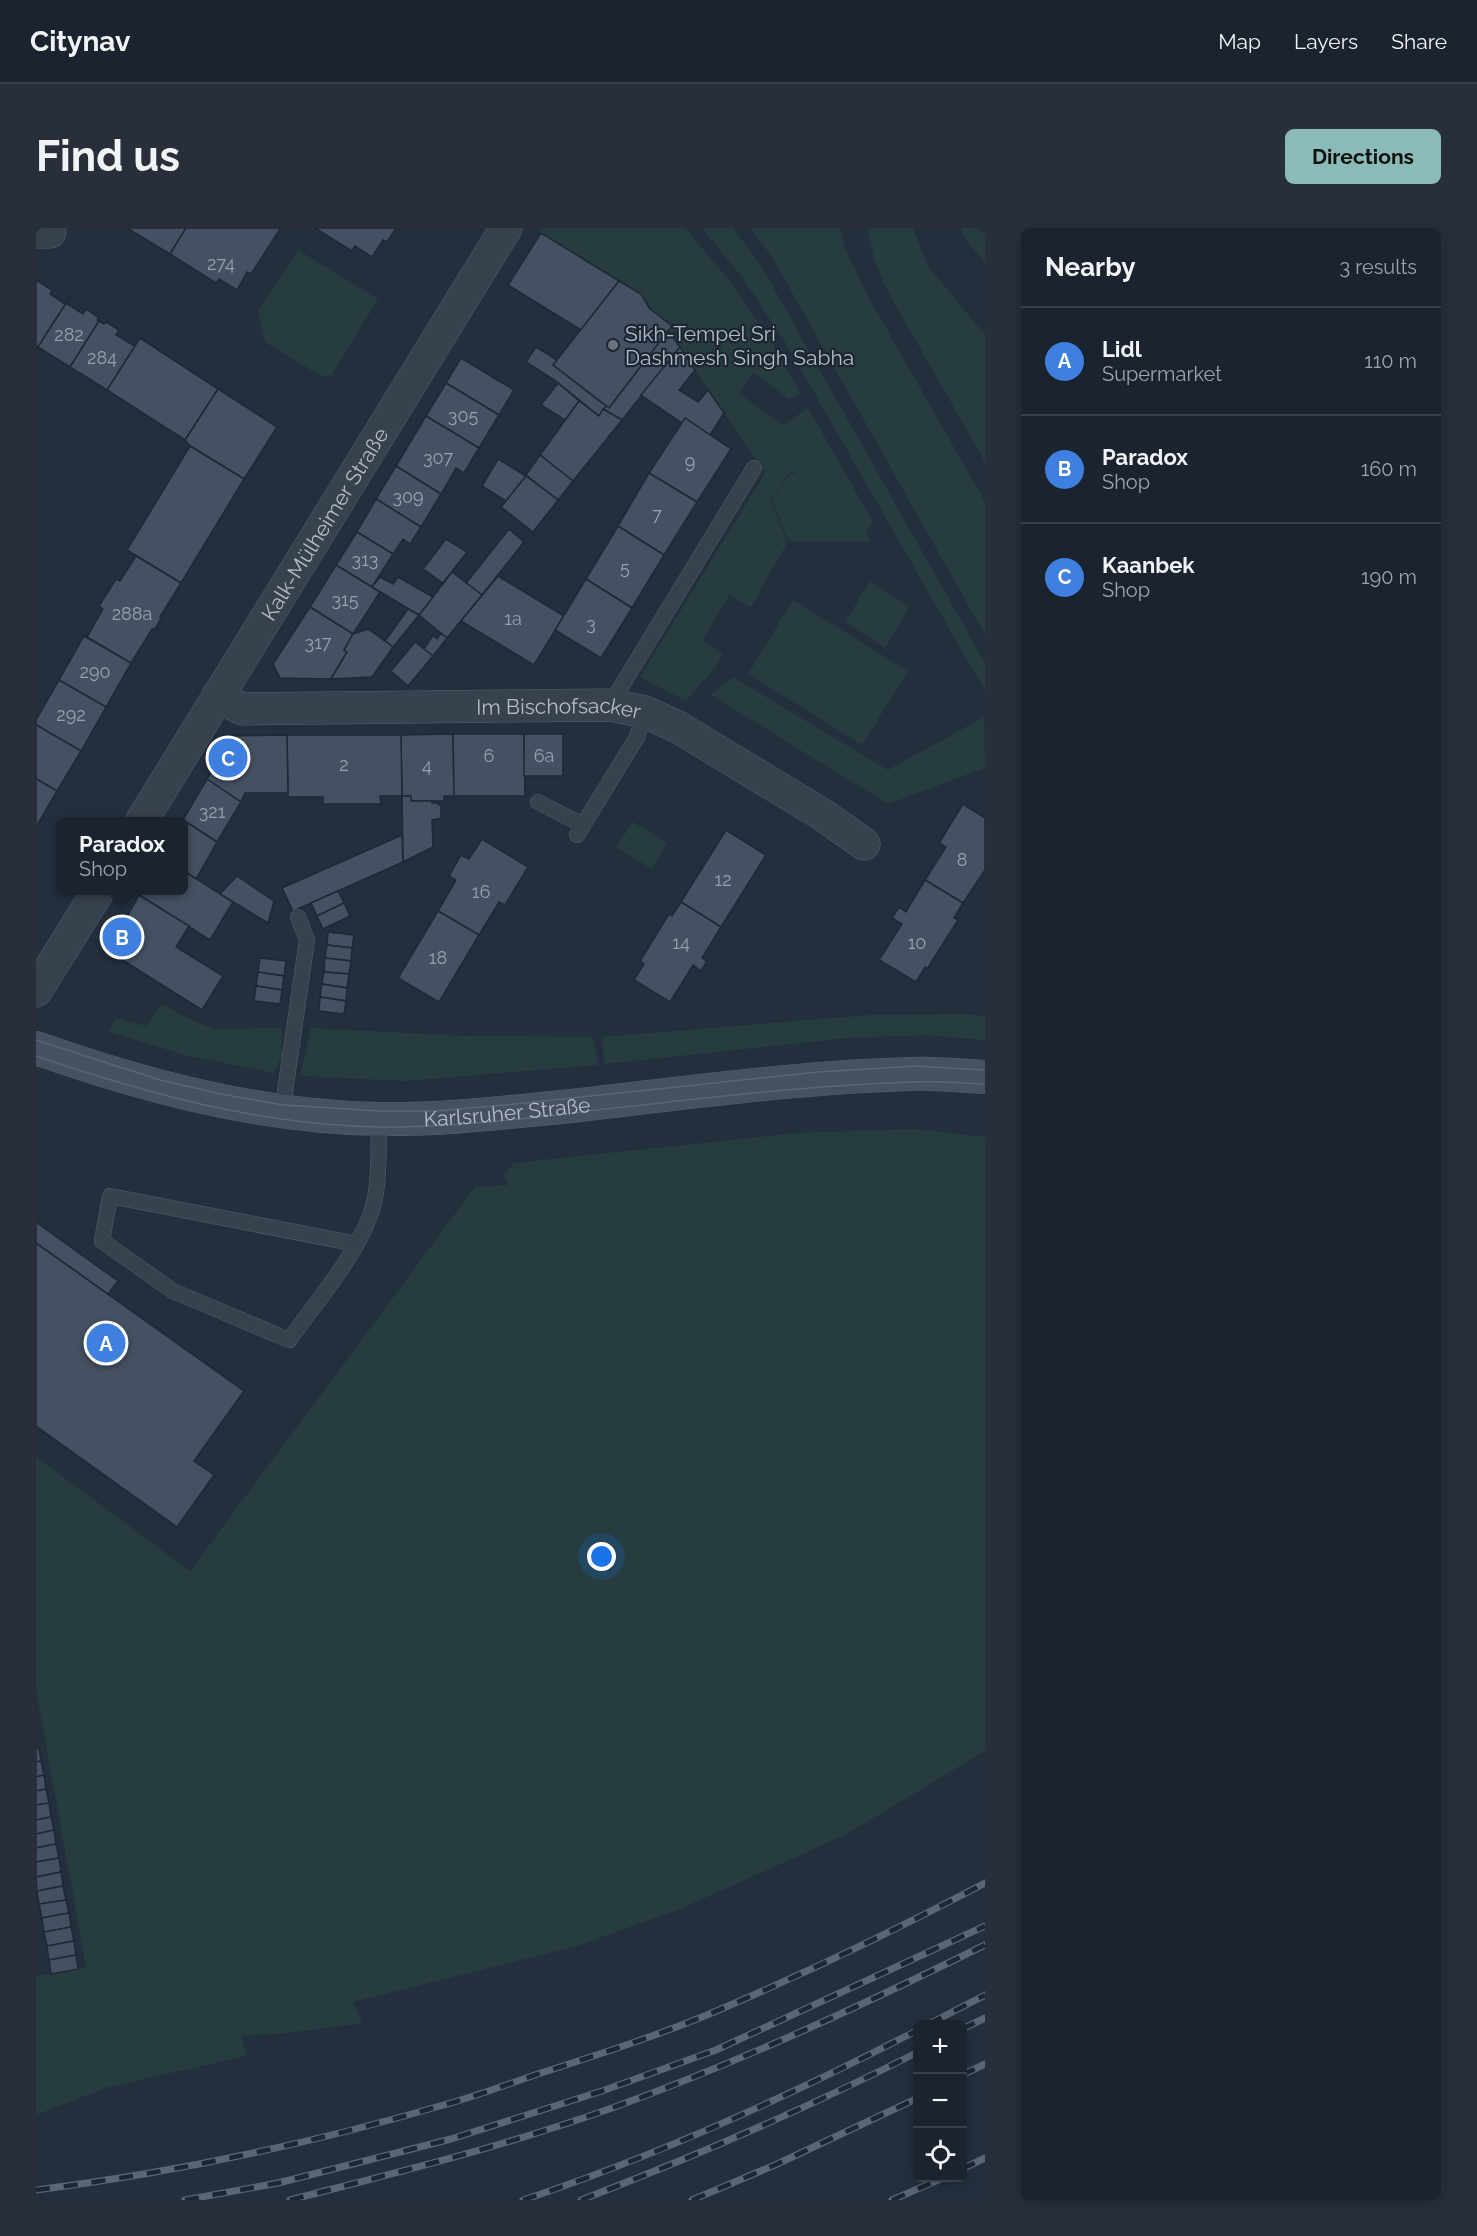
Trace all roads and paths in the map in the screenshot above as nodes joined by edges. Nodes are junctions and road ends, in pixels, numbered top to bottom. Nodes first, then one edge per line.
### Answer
1 (506, 228) edge
2 (754, 468) dead end
3 (218, 696) junction
4 (610, 705) junction
5 (645, 712) junction
6 (538, 802) dead end
7 (144, 817) edge
8 (864, 844) dead end
9 (96, 895) edge
10 (298, 917) dead end
11 (36, 991) edge
12 (36, 1048) edge
13 (985, 1077) edge
14 (282, 1112) junction
15 (379, 1119) junction
16 (357, 1244) junction

1 - 3 street, Kalk-Mülheimer Straße
2 - 4 lane
3 - 4 street, Im Bischofsacker
3 - 7 street, Kalk-Mülheimer Straße
4 - 5 street, Im Bischofsacker
5 - 6 lane
5 - 8 street, Im Bischofsacker
9 - 11 street
10 - 14 lane
12 - 14 street, Karlsruher Straße
13 - 15 street, Karlsruher Straße
14 - 15 street, Karlsruher Straße
15 - 16 lane
16 - 16 lane

